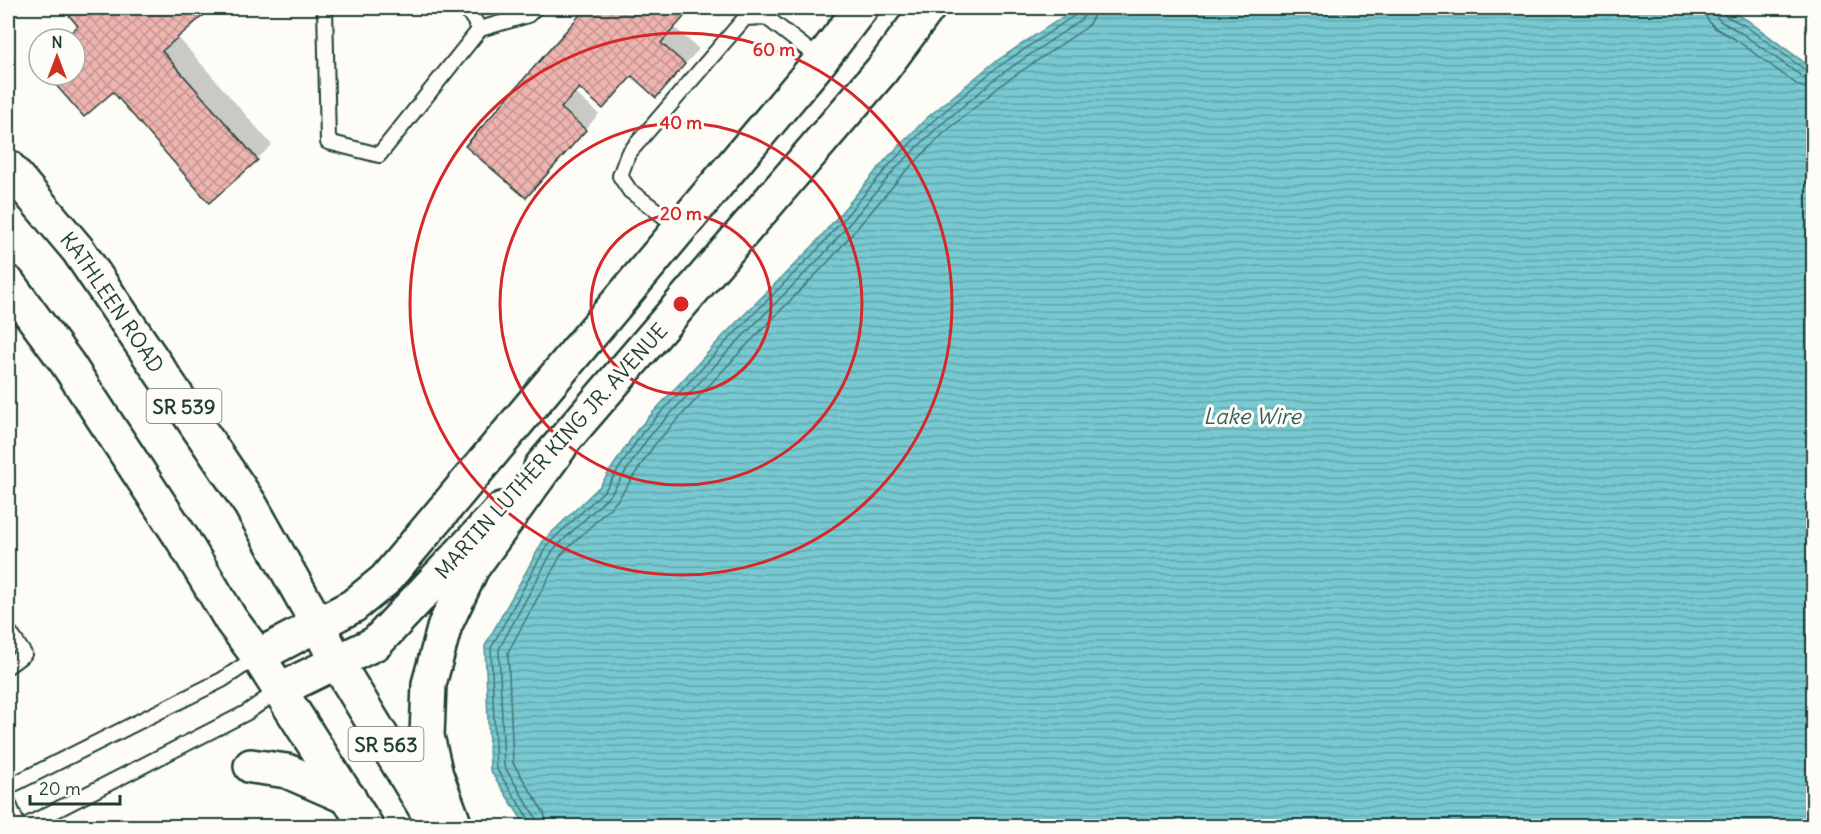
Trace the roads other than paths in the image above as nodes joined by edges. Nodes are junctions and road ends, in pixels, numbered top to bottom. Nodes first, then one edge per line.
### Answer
1 (326, 8) edge
2 (466, 8) edge
3 (536, 8) edge
4 (861, 8) edge
5 (928, 8) edge
6 (952, 8) edge
7 (480, 29) junction
8 (821, 60) junction
9 (882, 70) junction
10 (8, 167) edge
11 (680, 228) junction
12 (8, 283) edge
13 (560, 447) junction
14 (318, 625) junction
15 (8, 630) edge
16 (258, 656) junction
17 (336, 661) junction
18 (8, 666) edge
19 (279, 690) junction
20 (251, 766) dead end
21 (8, 787) edge
22 (348, 798) junction
23 (8, 802) edge
24 (18, 826) edge
25 (25, 826) edge
26 (366, 826) edge
27 (436, 826) edge
28 (455, 826) edge

1 - 7 lane
2 - 7 lane
3 - 7 lane
4 - 8 main road, MARTIN LUTHER KING JR. AVENUE
5 - 9 main road, MARTIN LUTHER KING JR. AVENUE
6 - 9 main road
8 - 11 main road, MARTIN LUTHER KING JR. AVENUE
8 - 11 lane
9 - 13 main road, MARTIN LUTHER KING JR. AVENUE
10 - 14 main road, KATHLEEN ROAD / SR 539
11 - 14 main road, MARTIN LUTHER KING JR. AVENUE
12 - 16 main road
13 - 17 main road, MARTIN LUTHER KING JR. AVENUE
13 - 28 main road
14 - 16 main road, MARTIN LUTHER KING JR. AVENUE
14 - 17 main road, KATHLEEN ROAD / SR 539
15 - 18 lane
16 - 19 main road, SR 563
16 - 21 lane
17 - 19 main road, MARTIN LUTHER KING JR. AVENUE
17 - 27 main road, SR 563
19 - 22 main road, SR 563
19 - 25 lane
20 - 22 main road
22 - 26 main road, SR 563
23 - 24 lane

